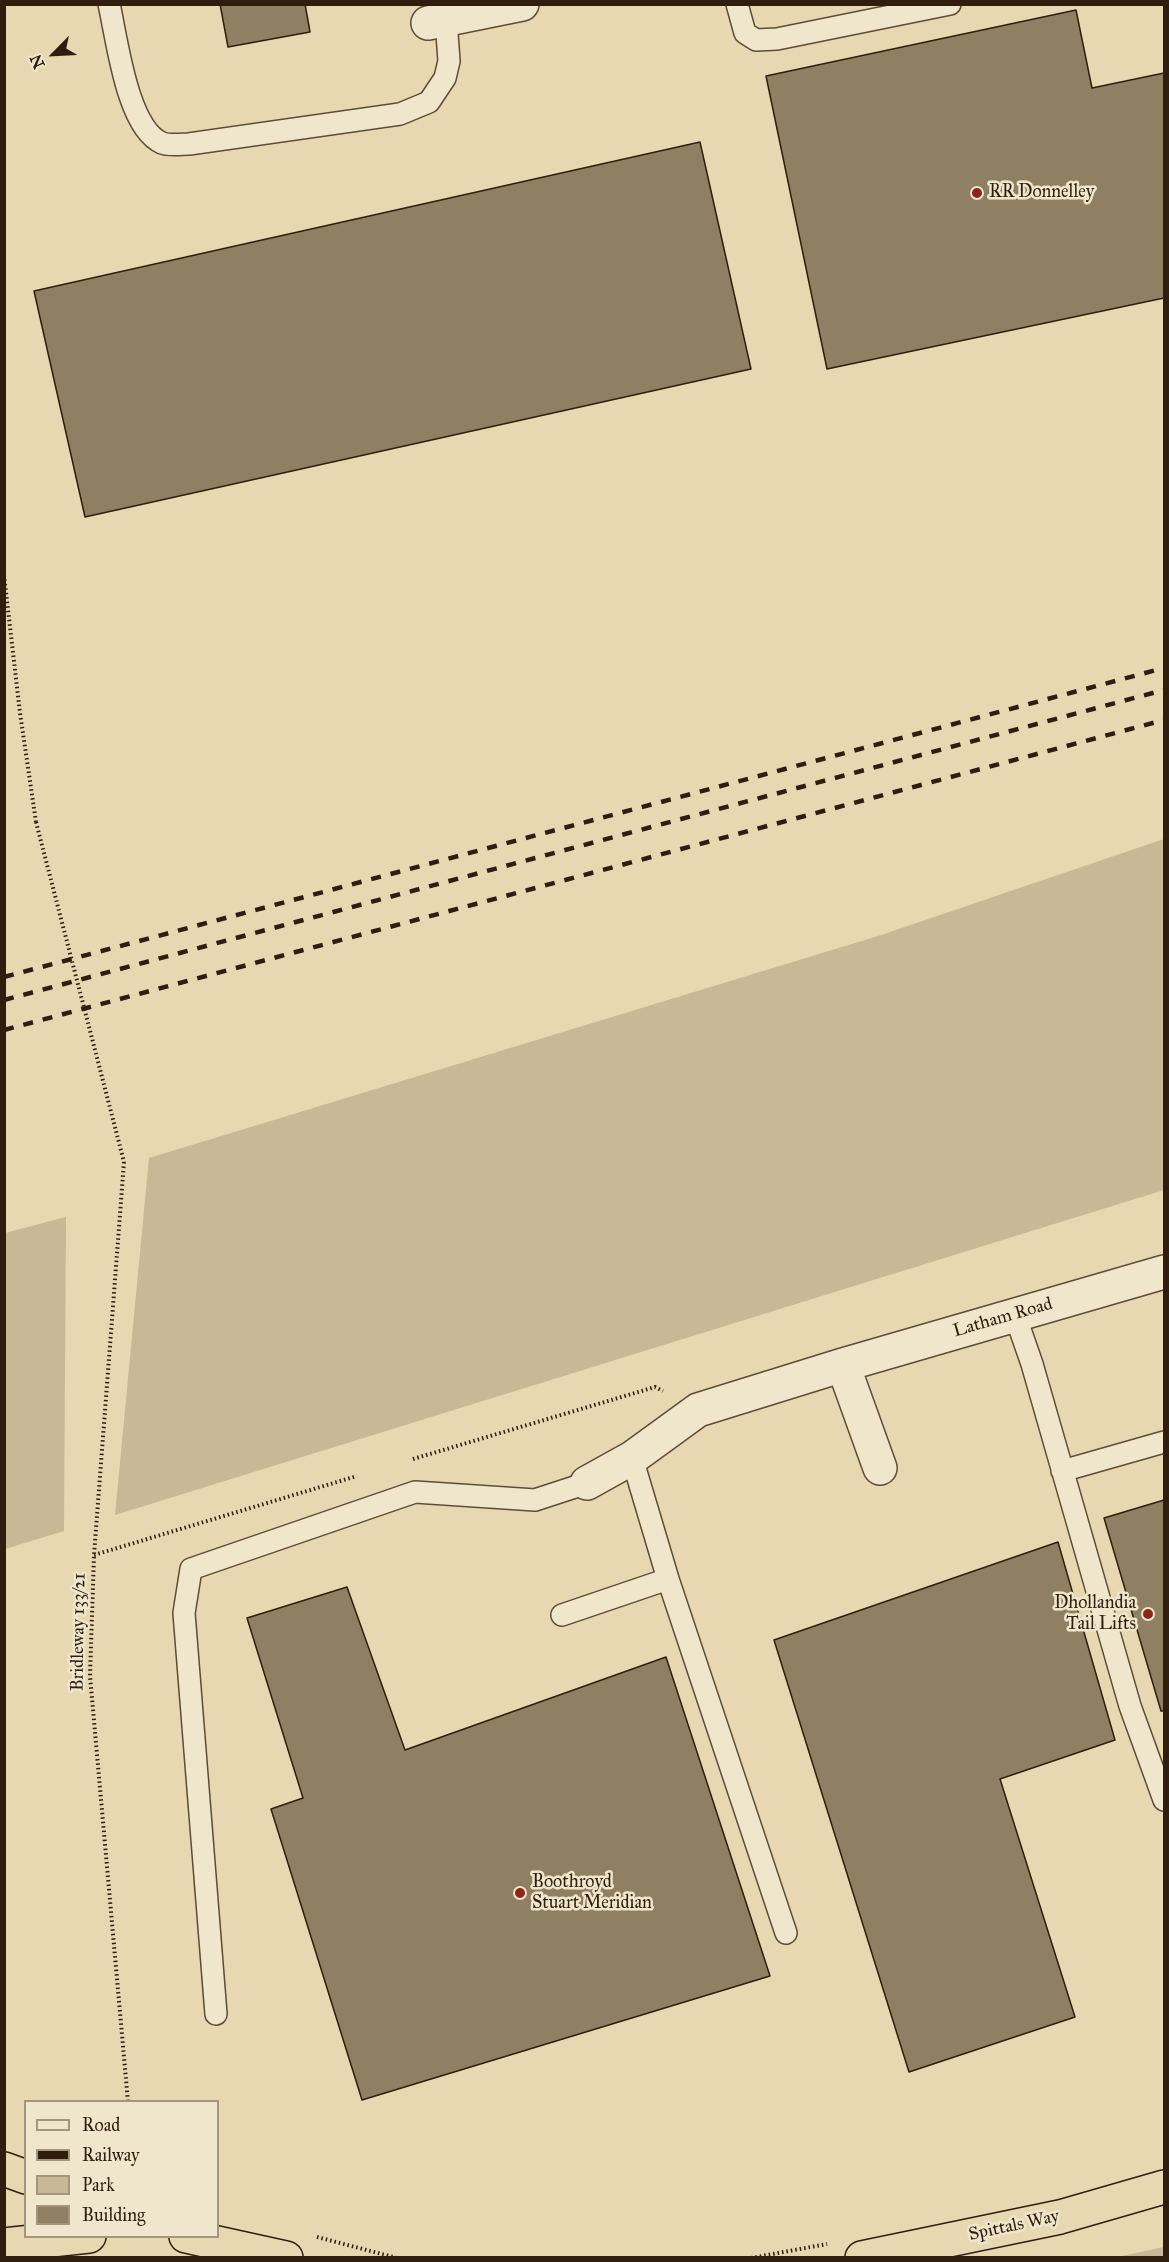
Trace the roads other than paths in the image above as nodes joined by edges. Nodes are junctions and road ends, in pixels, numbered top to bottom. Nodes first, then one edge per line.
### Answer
1 (108, 4) edge
2 (737, 4) edge
3 (950, 4) edge
4 (521, 5) edge
5 (437, 21) joint
6 (1164, 1272) edge
7 (1015, 1315) junction
8 (843, 1365) junction
9 (1164, 1442) edge
10 (632, 1458) junction
11 (880, 1468) dead end
12 (1062, 1472) junction
13 (587, 1483) joint
14 (668, 1579) junction
15 (562, 1615) dead end
16 (1164, 1800) edge
17 (786, 1933) dead end
18 (216, 2014) dead end
19 (4, 2169) edge
20 (24, 2175) edge
21 (1164, 2187) edge
22 (70, 2238) edge
23 (195, 2238) edge
24 (4, 2245) edge
25 (286, 2258) edge
26 (862, 2258) edge

1 - 5 lane
2 - 3 lane
4 - 5 street
6 - 7 street, Latham Road
7 - 8 street, Latham Road
7 - 12 lane
8 - 10 street, Latham Road
8 - 11 street
9 - 12 lane
10 - 13 street, Latham Road
10 - 14 lane
12 - 16 lane
13 - 18 lane
14 - 15 lane
14 - 17 lane
19 - 20 highway
21 - 26 highway, Spittals Way
22 - 24 highway
23 - 25 highway

